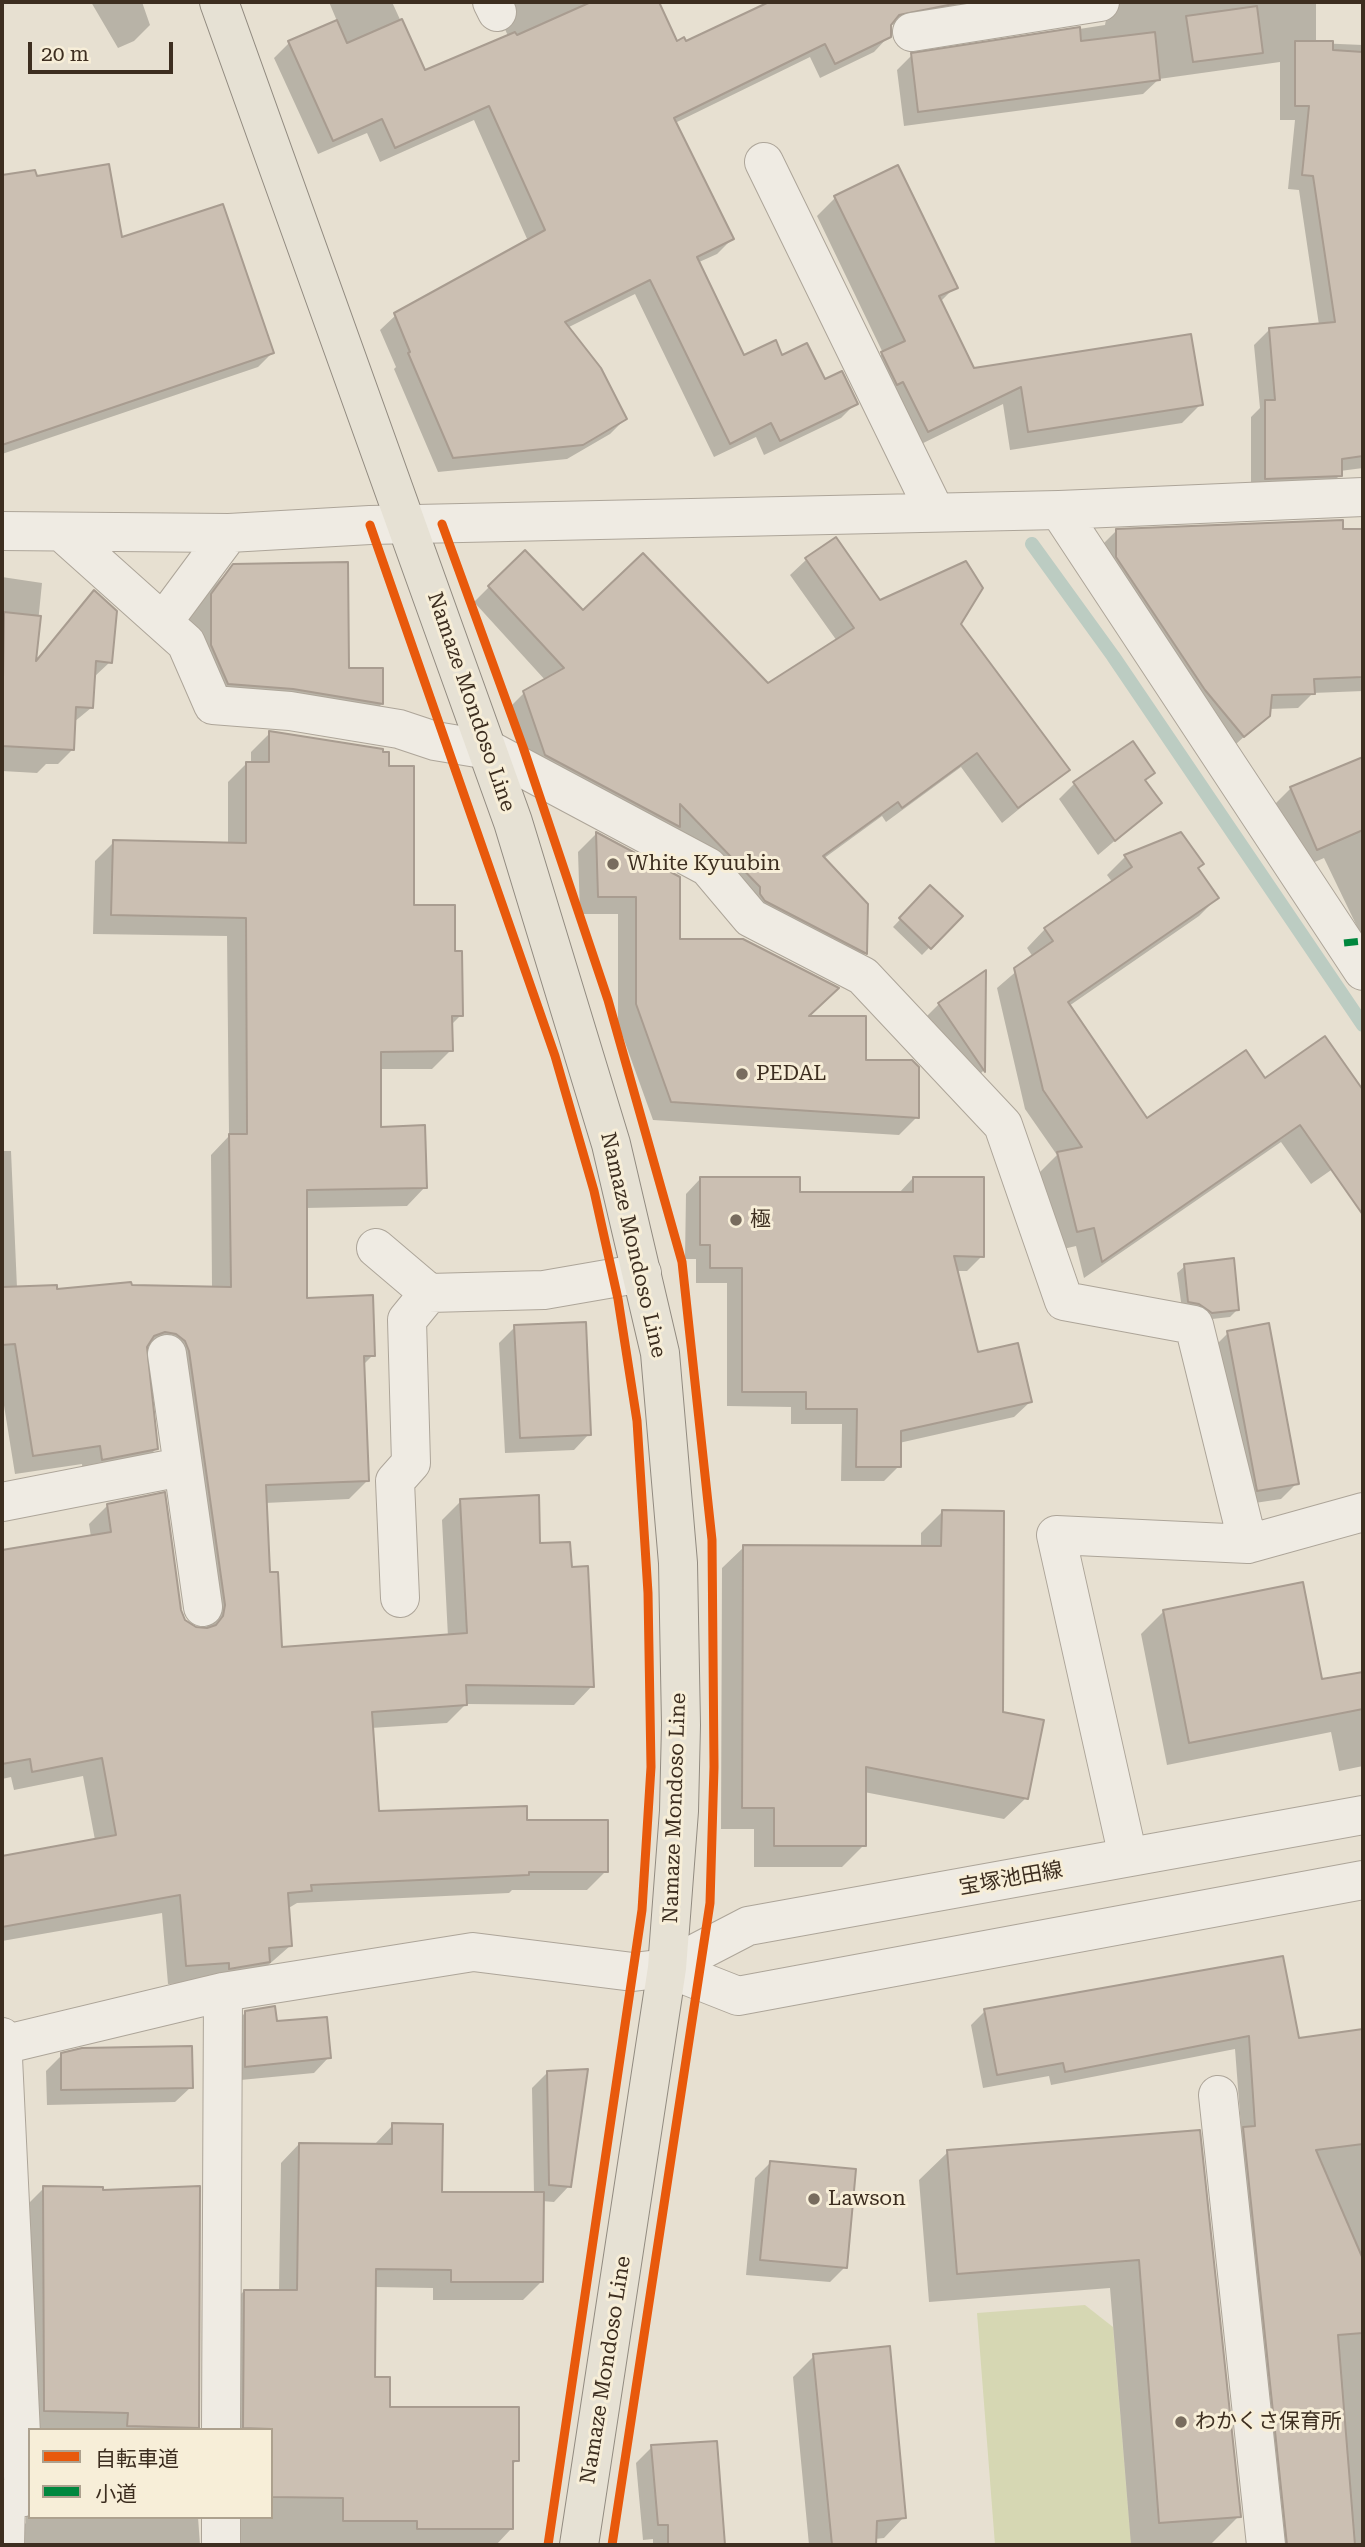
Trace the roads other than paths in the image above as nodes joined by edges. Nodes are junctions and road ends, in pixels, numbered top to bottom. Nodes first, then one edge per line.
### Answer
1 (219, 2) edge
2 (1100, 2) edge
3 (912, 32) dead end
4 (764, 162) dead end
5 (1363, 497) edge
6 (1059, 510) junction
7 (935, 512) junction
8 (408, 525) junction
9 (2, 531) edge
10 (64, 533) junction
11 (229, 533) junction
12 (163, 622) junction
13 (489, 750) junction
14 (1363, 971) edge
15 (376, 1248) dead end
16 (642, 1273) junction
17 (429, 1293) junction
18 (167, 1354) dead end
19 (181, 1467) junction
20 (2, 1502) edge
21 (1363, 1511) edge
22 (1248, 1544) junction
23 (400, 1598) dead end
24 (203, 1607) dead end
25 (1363, 1815) edge
26 (1128, 1857) junction
27 (1363, 1880) edge
28 (667, 1968) junction
29 (223, 1992) junction
30 (3, 2042) edge
31 (1218, 2095) dead end
32 (12, 2425) edge
33 (221, 2428) edge
34 (221, 2519) edge
35 (5, 2545) edge
36 (221, 2545) edge
37 (579, 2545) edge
38 (1266, 2545) edge

1 - 8 main road, Namaze Mondoso Line
2 - 3 street
4 - 7 street
5 - 6 street
6 - 7 street
6 - 14 street
7 - 8 street
8 - 11 street
8 - 13 main road, Namaze Mondoso Line
9 - 10 street
10 - 11 street
10 - 12 street
11 - 12 street
12 - 13 street
13 - 16 main road, Namaze Mondoso Line
13 - 22 street
15 - 17 street
16 - 17 street
16 - 28 main road, Namaze Mondoso Line
17 - 23 street
18 - 19 street
19 - 20 street
19 - 24 street
21 - 22 street
22 - 26 street
25 - 26 street, 宝塚池田線
26 - 28 street, 宝塚池田線
27 - 28 street
28 - 29 street
28 - 37 main road, Namaze Mondoso Line
29 - 30 street
29 - 33 street
30 - 32 street
31 - 38 street
32 - 35 street
34 - 36 street

